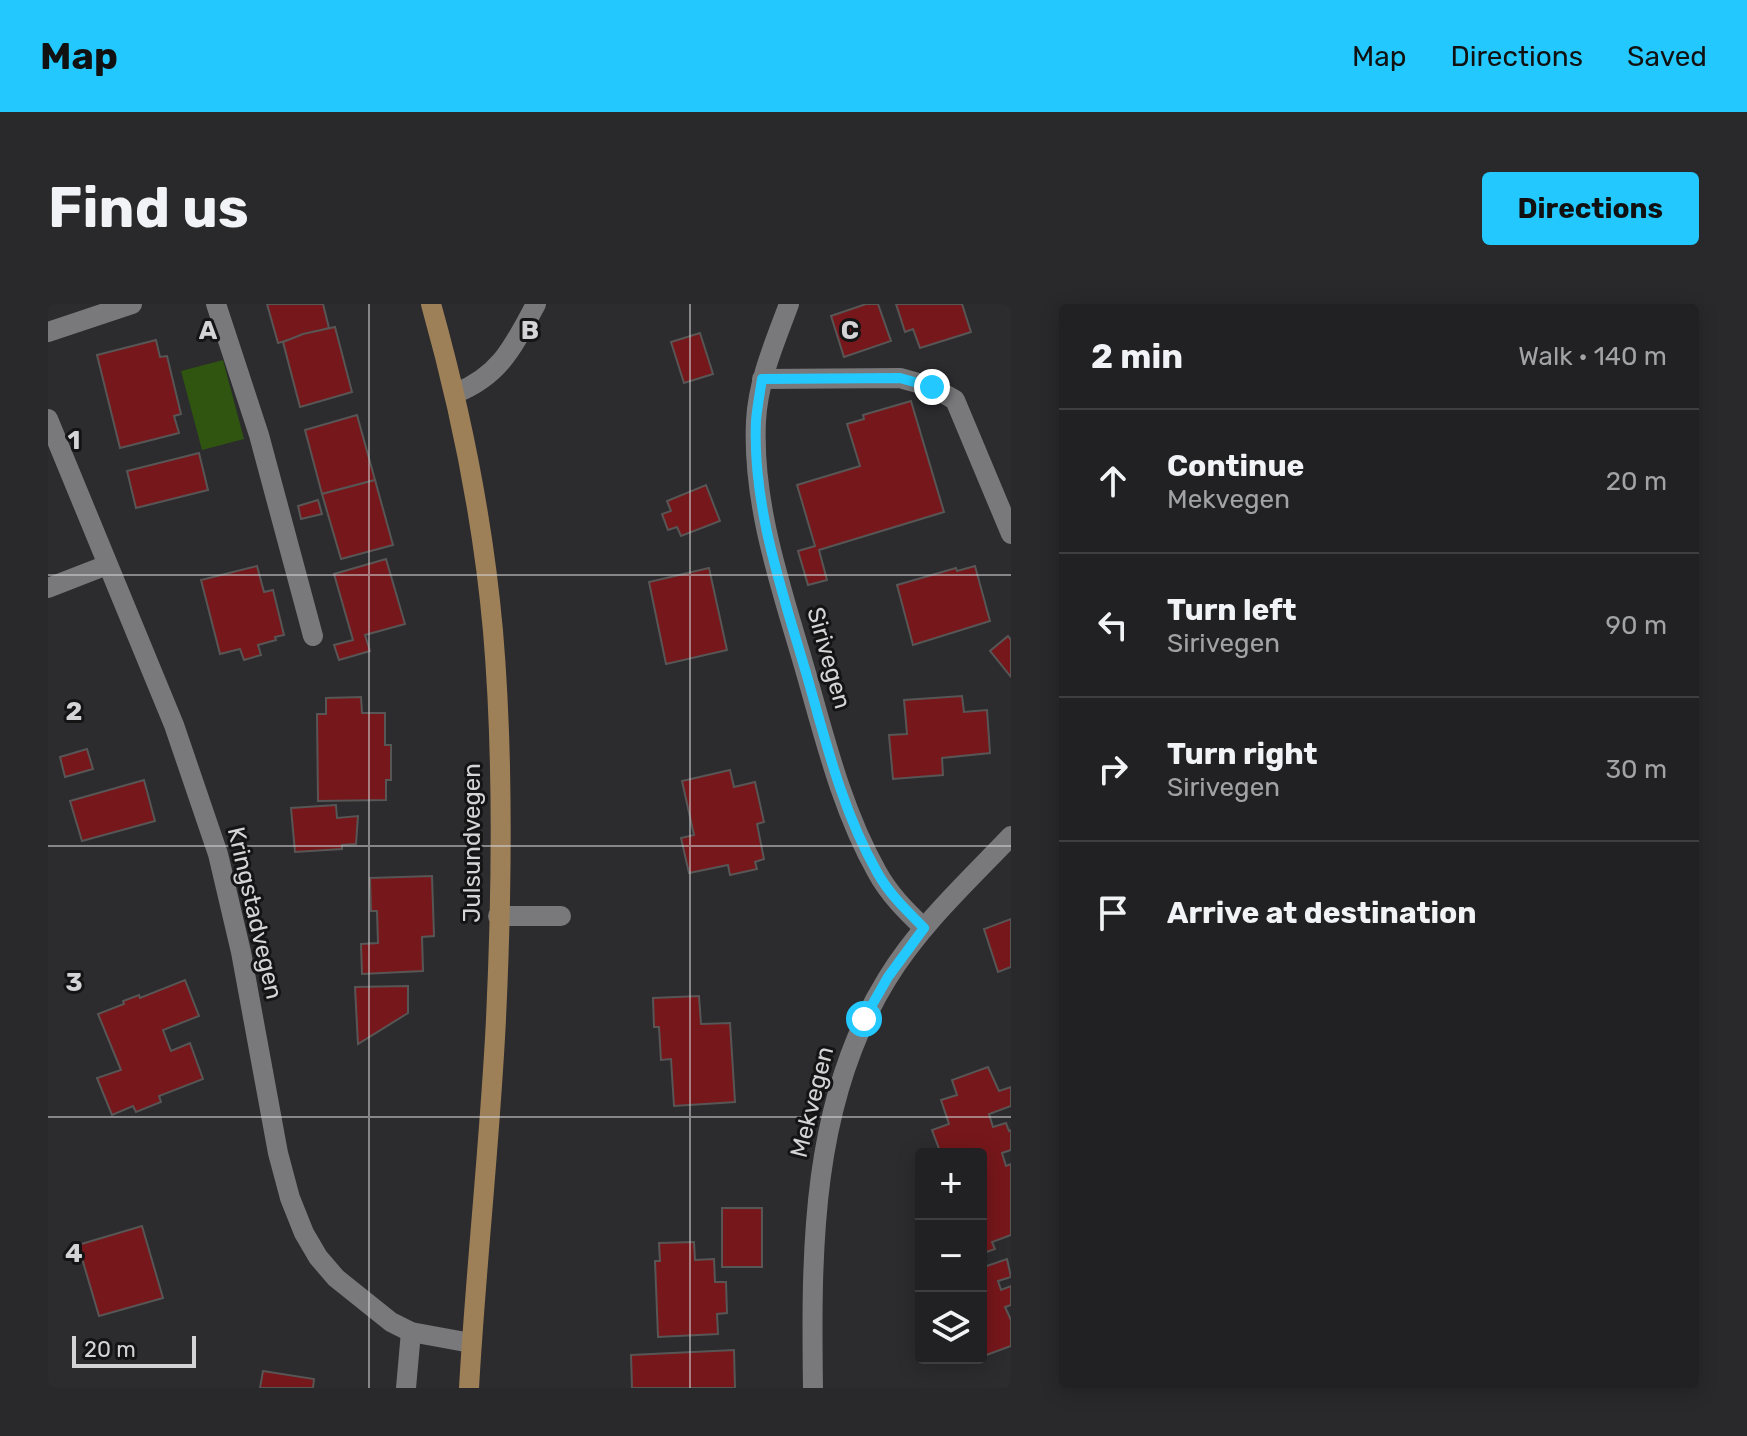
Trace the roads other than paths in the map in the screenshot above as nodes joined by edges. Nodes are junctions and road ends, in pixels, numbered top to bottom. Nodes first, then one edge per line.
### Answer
1 (132, 304) edge
2 (216, 304) edge
3 (431, 304) edge
4 (536, 304) edge
5 (789, 304) edge
6 (48, 332) edge
7 (762, 379) junction
8 (456, 393) junction
9 (48, 419) edge
10 (1011, 534) edge
11 (107, 565) junction
12 (48, 588) edge
13 (313, 636) dead end
14 (1011, 836) edge
15 (498, 916) junction
16 (561, 916) dead end
17 (924, 928) junction
18 (411, 1332) junction
19 (471, 1343) junction
20 (406, 1388) edge
21 (469, 1388) edge
22 (813, 1388) edge

1 - 6 street
2 - 13 street
3 - 8 main road, Julsundvegen
4 - 8 street
5 - 7 street, Sirivegen
7 - 10 street
7 - 17 street, Sirivegen
8 - 15 main road, Julsundvegen
9 - 11 street, Kringstadvegen
11 - 12 street
11 - 18 street, Kringstadvegen
14 - 17 street, Mekvegen
15 - 16 street
15 - 19 main road, Julsundvegen
17 - 22 street, Mekvegen
18 - 19 street, Kringstadvegen
18 - 20 street
19 - 21 main road, Julsundvegen

